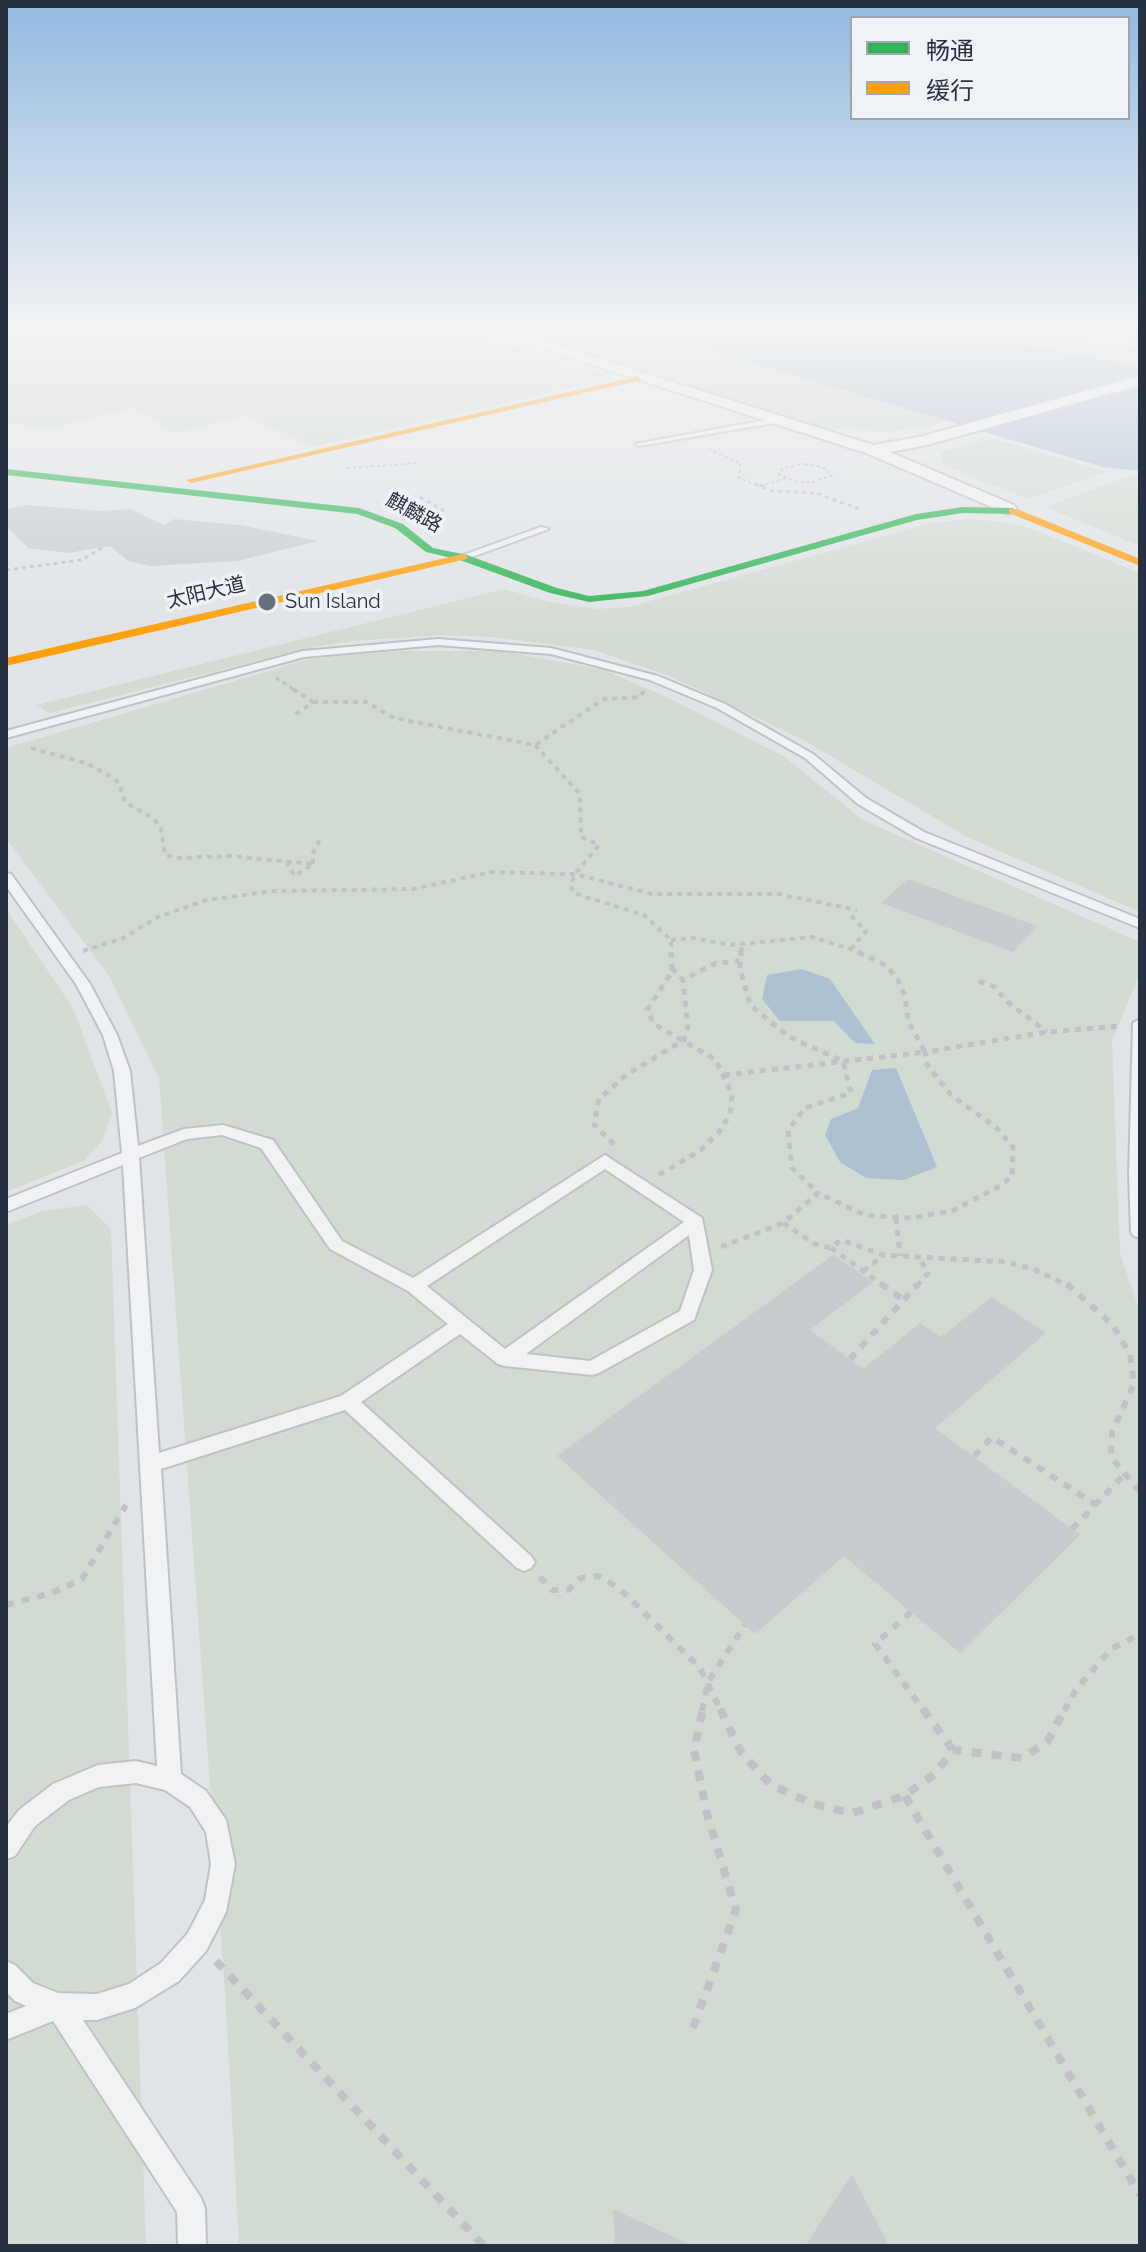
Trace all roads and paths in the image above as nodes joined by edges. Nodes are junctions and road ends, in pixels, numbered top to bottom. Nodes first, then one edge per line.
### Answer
1 (413, 429) edge
2 (738, 429) edge
3 (799, 429) edge
4 (967, 429) edge
5 (685, 434) junction
6 (639, 444) dead end
7 (872, 450) junction
8 (6, 460) edge
9 (6, 472) edge
10 (786, 479) junction
11 (188, 480) junction
12 (759, 486) junction
13 (420, 497) dead end
14 (1008, 509) junction
15 (423, 519) joint
16 (897, 522) junction
17 (544, 529) dead end
18 (446, 533) dead end
19 (104, 547) dead end
20 (463, 557) junction
21 (1140, 563) edge
22 (6, 570) edge
23 (6, 662) edge
24 (255, 665) junction
25 (654, 678) junction
26 (313, 702) junction
27 (293, 716) dead end
28 (6, 735) edge
29 (535, 745) junction
30 (24, 748) dead end
31 (322, 836) dead end
32 (287, 864) junction
33 (313, 864) junction
34 (575, 874) junction
35 (295, 876) junction
36 (6, 877) edge
37 (294, 891) junction
38 (857, 910) dead end
39 (851, 916) dead end
40 (1140, 924) edge
41 (671, 940) junction
42 (742, 944) junction
43 (852, 948) junction
44 (63, 955) junction
45 (740, 961) junction
46 (672, 968) junction
47 (683, 980) junction
48 (979, 981) dead end
49 (1139, 1024) edge
50 (1047, 1032) junction
51 (684, 1040) junction
52 (925, 1052) junction
53 (843, 1061) junction
54 (724, 1075) junction
55 (617, 1147) dead end
56 (131, 1156) junction
57 (641, 1185) junction
58 (818, 1193) junction
59 (6, 1206) edge
60 (896, 1218) junction
61 (696, 1222) junction
62 (783, 1223) junction
63 (1140, 1232) edge
64 (831, 1248) junction
65 (701, 1254) junction
66 (884, 1255) junction
67 (900, 1256) junction
68 (919, 1258) junction
69 (863, 1271) junction
70 (414, 1286) junction
71 (904, 1300) junction
72 (461, 1324) junction
73 (505, 1359) junction
74 (850, 1359) dead end
75 (348, 1401) junction
76 (974, 1456) dead end
77 (151, 1464) junction
78 (1124, 1475) junction
79 (1140, 1492) edge
80 (128, 1503) dead end
81 (1096, 1505) junction
82 (1072, 1529) dead end
83 (524, 1562) joint
84 (6, 1605) edge
85 (911, 1612) dead end
86 (745, 1625) dead end
87 (1140, 1634) edge
88 (708, 1682) junction
89 (953, 1750) junction
90 (170, 1780) junction
91 (904, 1796) junction
92 (6, 1847) edge
93 (197, 1942) junction
94 (6, 1974) edge
95 (58, 2006) junction
96 (6, 2027) edge
97 (693, 2028) dead end
98 (1140, 2195) edge
99 (192, 2246) edge
100 (484, 2246) edge

1 - 11 main road
2 - 5 lane
3 - 7 street
4 - 7 street
5 - 6 lane
5 - 12 path
7 - 14 street
8 - 11 main road, 麒麟路
9 - 20 main road, 麒麟路
10 - 10 path
10 - 12 path
11 - 15 main road, 麒麟路
12 - 16 path
13 - 15 path
14 - 16 main road
14 - 21 main road
16 - 20 main road
17 - 20 lane
18 - 20 main road, 麒麟路
19 - 22 path
20 - 23 main road, 太阳大道
24 - 25 lane
24 - 26 path
24 - 28 lane
25 - 29 path
25 - 40 lane
26 - 27 path
26 - 29 path
29 - 34 path
30 - 32 path
31 - 33 path
32 - 33 path
32 - 35 path
33 - 35 path
34 - 37 path
34 - 38 path
34 - 41 path
35 - 37 path
36 - 44 lane
37 - 44 path
39 - 43 path
41 - 42 path
41 - 46 path
42 - 43 path
42 - 45 path
43 - 52 path
44 - 56 lane
45 - 47 path
45 - 53 path
46 - 47 path
46 - 51 path
47 - 51 path
48 - 50 path
49 - 50 path
49 - 63 lane
50 - 52 path
51 - 54 path
51 - 55 path
52 - 53 path
52 - 60 path
53 - 54 path
53 - 58 path
54 - 57 path
56 - 59 lane
56 - 70 lane
56 - 77 lane
57 - 61 lane
57 - 70 lane
58 - 60 path
58 - 62 path
60 - 67 path
61 - 65 lane
61 - 73 lane
62 - 64 path
62 - 65 path
64 - 66 path
64 - 69 path
65 - 73 lane
66 - 67 path
66 - 69 path
67 - 68 path
68 - 71 path
68 - 78 path
69 - 71 path
70 - 72 lane
71 - 74 path
72 - 73 lane
72 - 75 lane
75 - 77 lane
75 - 83 lane
76 - 81 path
77 - 90 lane
78 - 79 path
78 - 81 path
80 - 84 path
81 - 82 path
83 - 88 path
85 - 89 path
86 - 88 path
87 - 89 path
88 - 91 path
88 - 97 path
89 - 91 path
90 - 92 lane
90 - 93 lane
91 - 98 path
93 - 95 lane
93 - 100 path
94 - 95 lane
95 - 96 lane
95 - 99 lane

